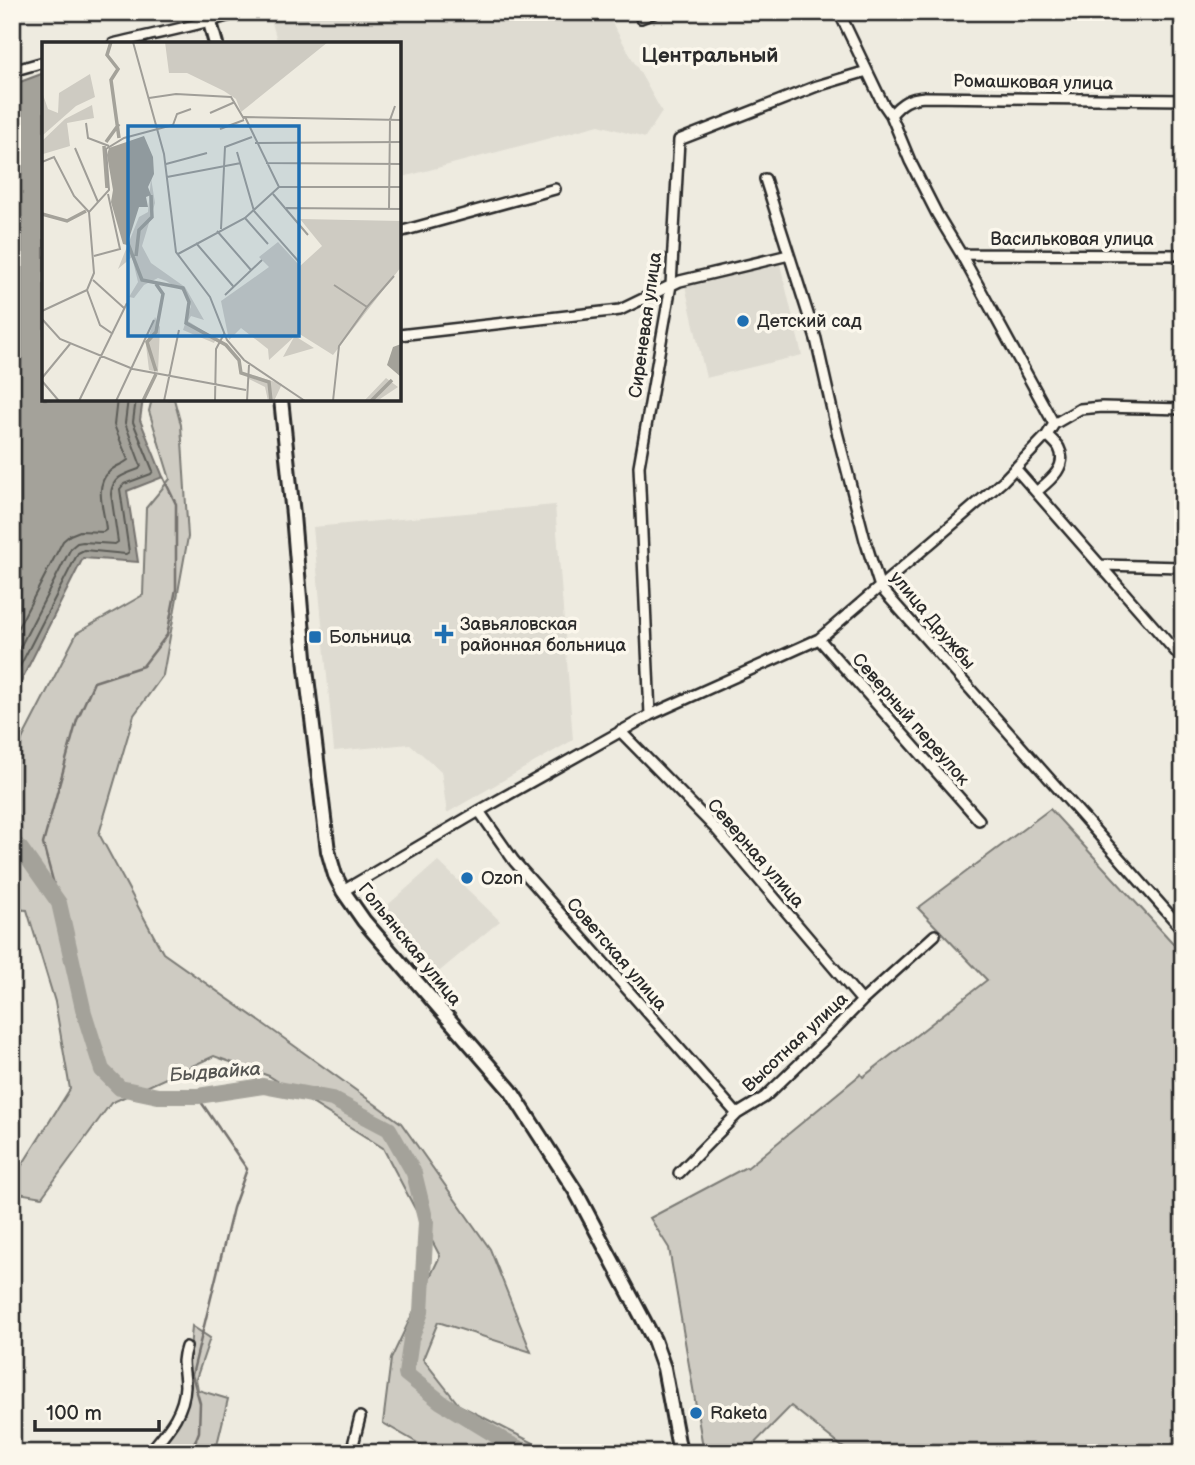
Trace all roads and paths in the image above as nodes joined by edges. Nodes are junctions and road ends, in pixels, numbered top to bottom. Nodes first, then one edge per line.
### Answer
1 (240, 12) edge
2 (656, 12) edge
3 (839, 12) edge
4 (209, 17) edge
5 (641, 18) dead end
6 (121, 42) edge
7 (215, 42) edge
8 (42, 63) edge
9 (12, 71) edge
10 (867, 71) junction
11 (1183, 100) edge
12 (891, 116) junction
13 (765, 179) dead end
14 (555, 189) dead end
15 (401, 231) edge
16 (961, 254) junction
17 (789, 255) junction
18 (1183, 255) edge
19 (671, 285) junction
20 (401, 335) edge
21 (281, 401) edge
22 (1183, 409) edge
23 (1054, 424) junction
24 (1047, 435) junction
25 (1015, 468) junction
26 (1036, 492) junction
27 (1101, 565) junction
28 (1183, 567) edge
29 (880, 587) junction
30 (819, 639) junction
31 (1183, 660) edge
32 (650, 715) junction
33 (620, 731) junction
34 (479, 811) junction
35 (979, 820) dead end
36 (343, 891) junction
37 (1183, 930) edge
38 (935, 934) dead end
39 (862, 1001) junction
40 (737, 1114) junction
41 (679, 1173) dead end
42 (186, 1348) dead end
43 (360, 1417) dead end
44 (677, 1451) edge
45 (149, 1453) edge
46 (351, 1453) edge

1 - 4 street
2 - 5 street
3 - 10 street
4 - 6 street
4 - 7 main road
8 - 9 street
10 - 12 street
10 - 19 street, Сиреневая улица
11 - 12 street, Ромашковая улица
12 - 16 street
13 - 17 street, улица Дружбы
14 - 15 street
16 - 18 street, Васильковая улица
16 - 23 street
17 - 19 street
17 - 29 street, улица Дружбы
19 - 20 street
19 - 32 street, Сиреневая улица
21 - 36 main road, Гольянская улица
22 - 23 street
23 - 24 street
24 - 25 street
24 - 26 street
25 - 26 street
25 - 29 street
26 - 27 street
27 - 28 street
27 - 31 street
29 - 30 street
29 - 37 street, улица Дружбы
30 - 32 street
30 - 35 street, Северный переулок
32 - 33 street
33 - 34 street
33 - 39 street, Северная улица
34 - 36 street
34 - 40 street, Советская улица
36 - 44 main road, Гольянская улица
38 - 39 street, Высотная улица
39 - 40 street, Высотная улица
40 - 41 street, Высотная улица
42 - 45 street
43 - 46 street

